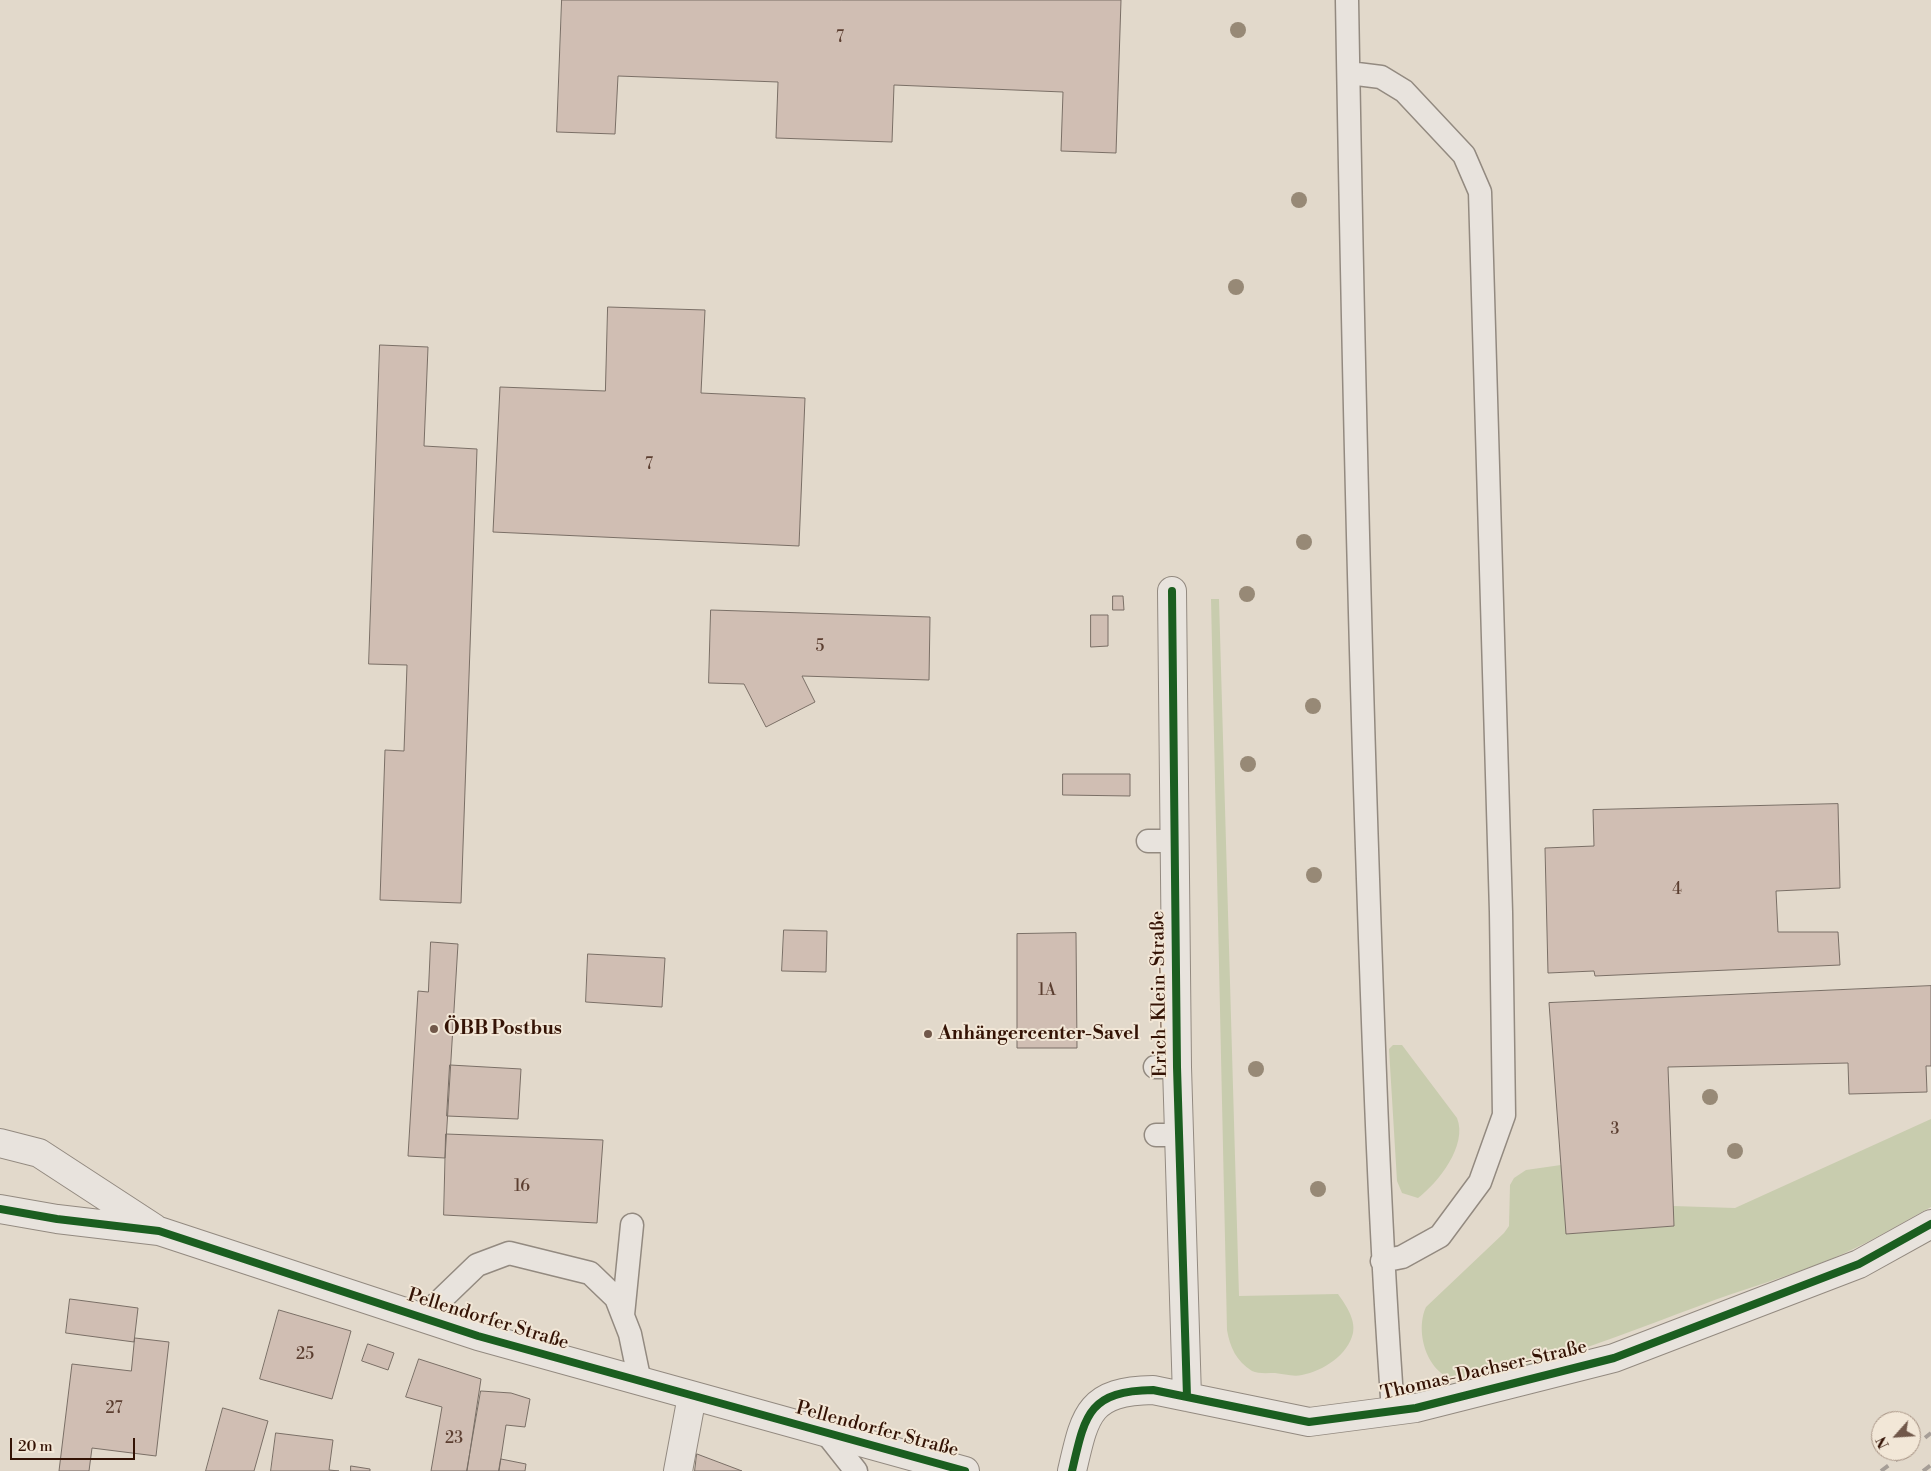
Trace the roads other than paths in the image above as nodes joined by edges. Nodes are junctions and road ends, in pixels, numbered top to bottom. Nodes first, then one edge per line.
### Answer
1 (1347, 0) edge
2 (1349, 72) junction
3 (1172, 591) dead end
4 (0, 1143) edge
5 (0, 1209) edge
6 (1931, 1224) edge
7 (632, 1226) dead end
8 (159, 1231) junction
9 (1382, 1261) junction
10 (623, 1316) junction
11 (422, 1318) junction
12 (640, 1382) junction
13 (692, 1396) junction
14 (1187, 1397) junction
15 (1393, 1411) junction
16 (826, 1433) junction
17 (678, 1471) edge
18 (856, 1471) edge
19 (965, 1471) edge
20 (1072, 1471) edge

1 - 2 lane
2 - 9 lane
2 - 9 lane
3 - 14 street, Erich-Klein-Straße
4 - 8 street, Pellendorfer Straße
5 - 8 street, Pellendorfer Straße
6 - 15 street, Thomas-Dachser-Straße
7 - 10 lane
8 - 11 street, Pellendorfer Straße
9 - 15 lane
10 - 11 lane
10 - 12 lane
11 - 12 street, Pellendorfer Straße
12 - 13 street, Pellendorfer Straße
13 - 16 street, Pellendorfer Straße
13 - 17 street
14 - 15 street, Thomas-Dachser-Straße
14 - 20 street, Thomas-Dachser-Straße
16 - 18 lane
16 - 19 street, Pellendorfer Straße

